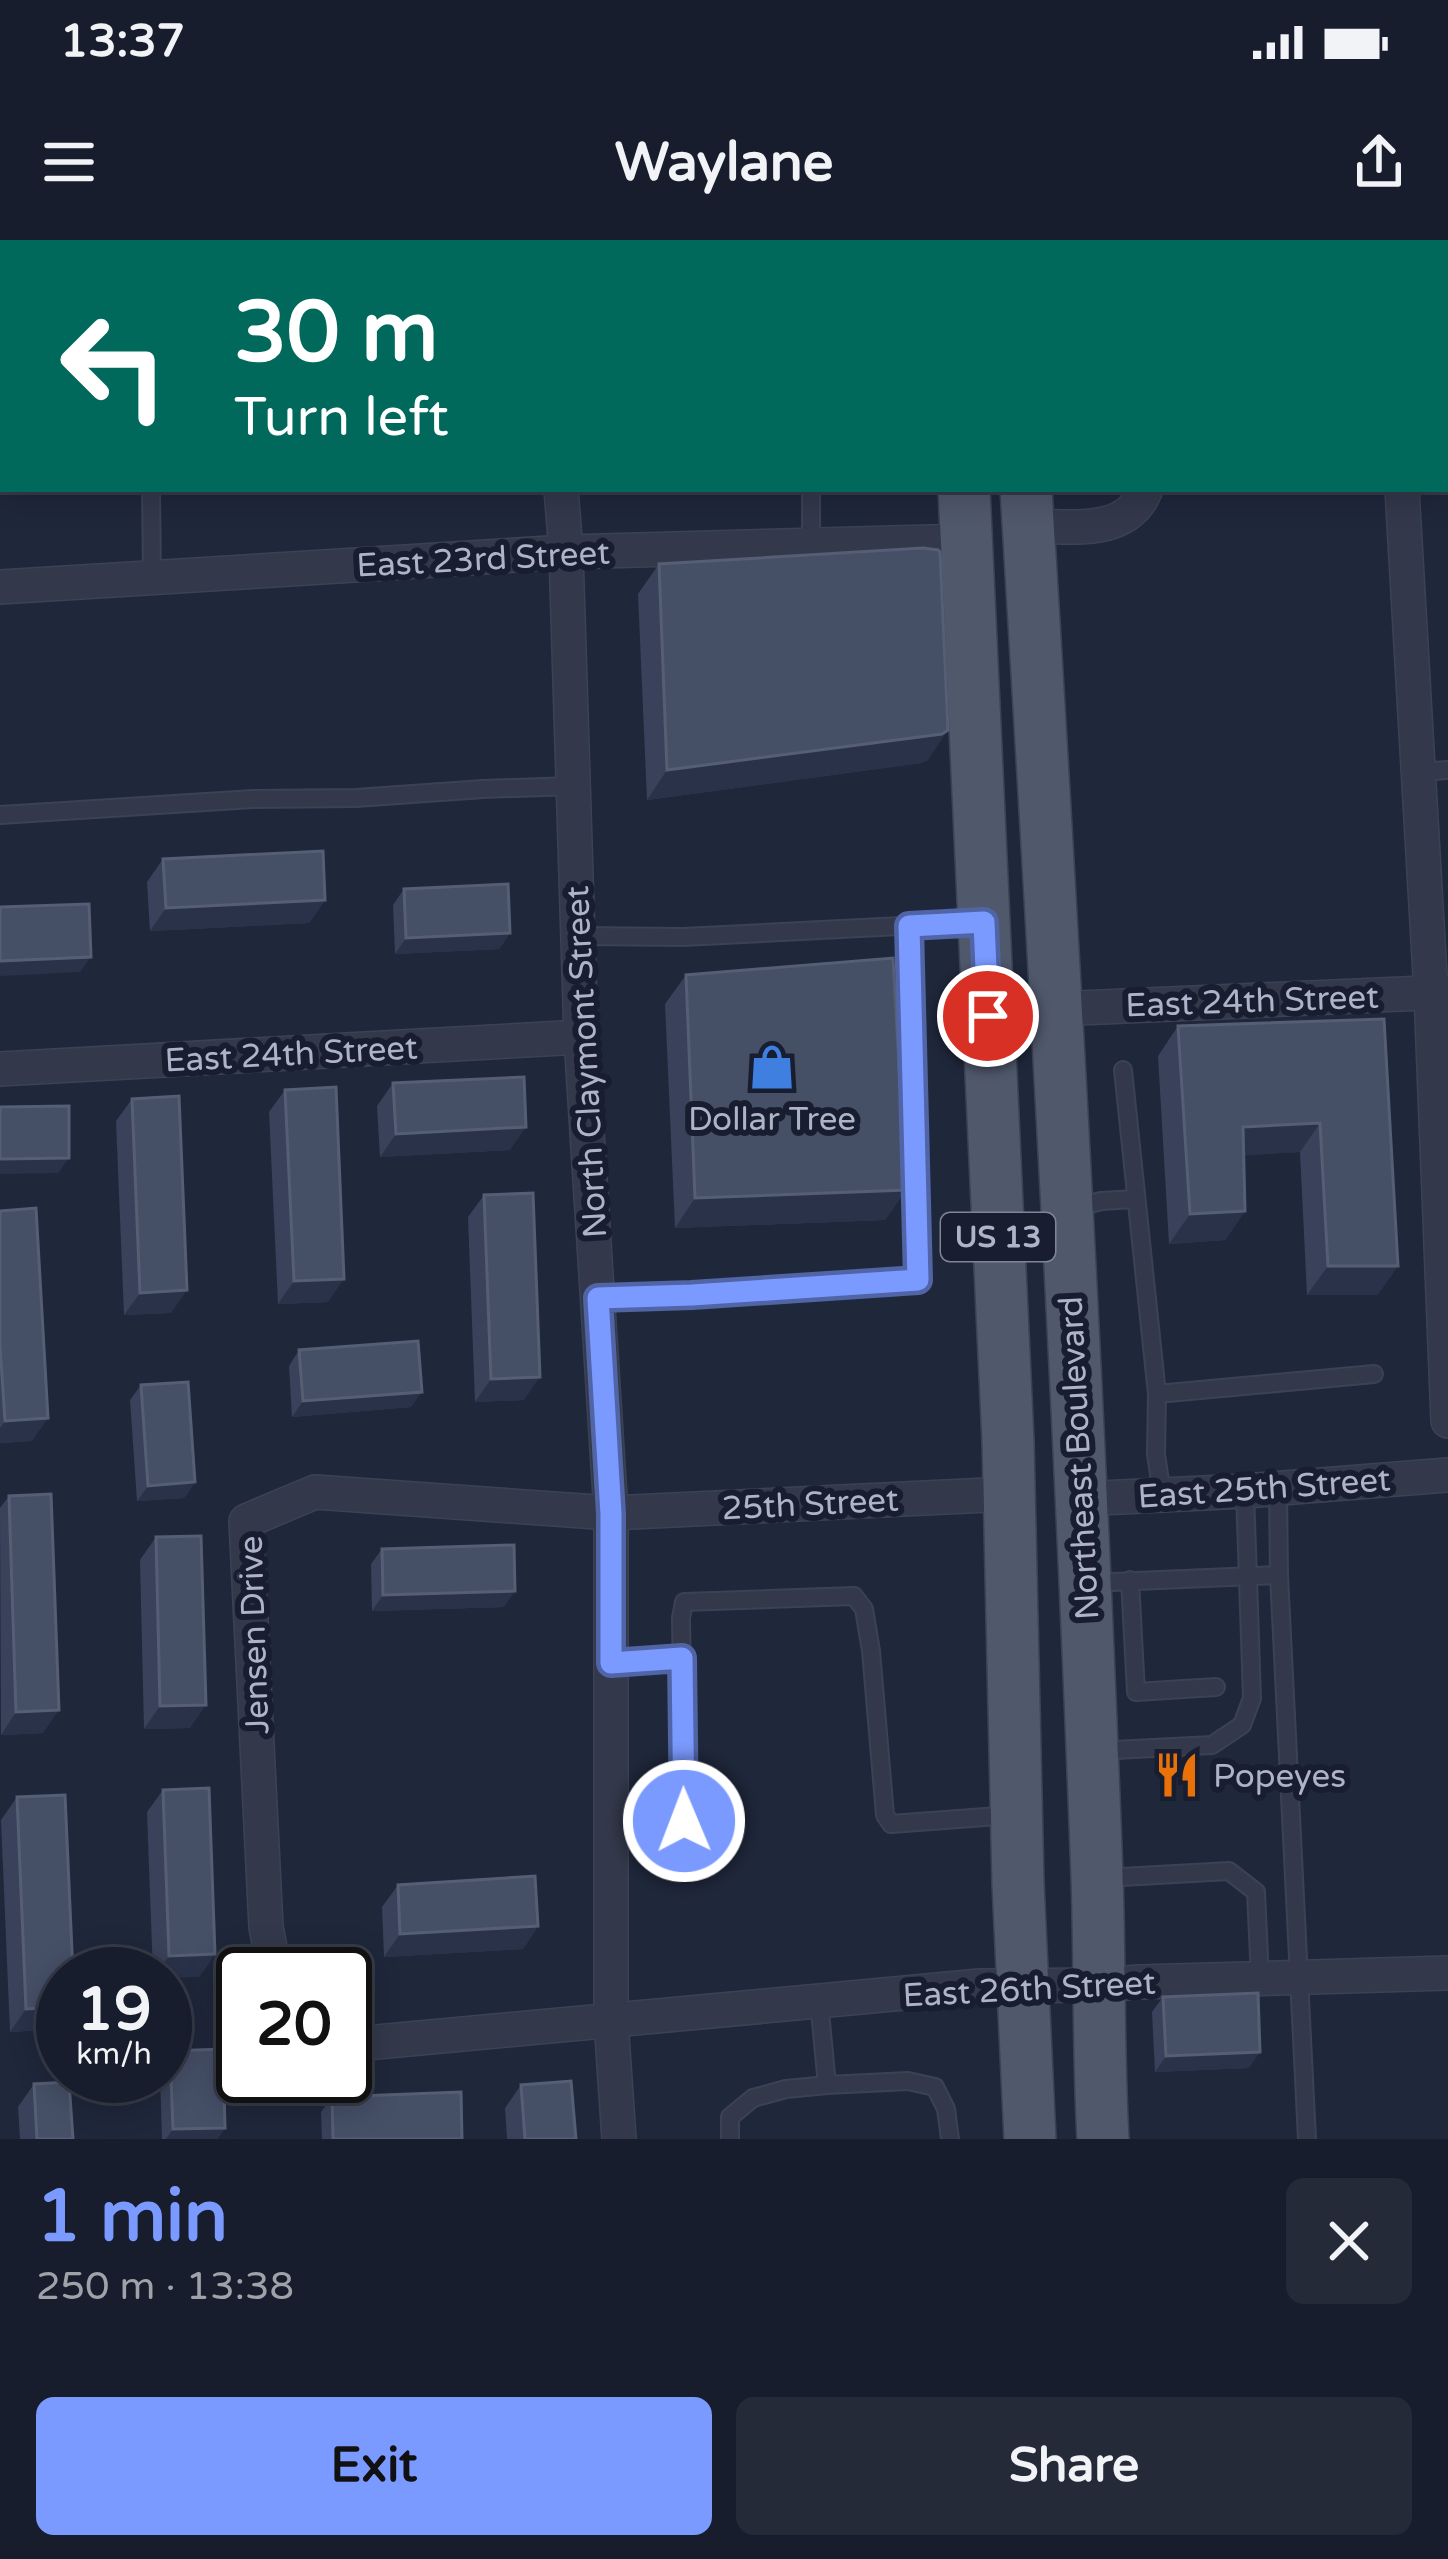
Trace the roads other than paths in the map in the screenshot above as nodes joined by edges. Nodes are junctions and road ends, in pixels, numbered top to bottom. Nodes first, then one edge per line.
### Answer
1 (151, 492) edge
2 (561, 492) edge
3 (811, 492) edge
4 (964, 492) edge
5 (1145, 492) edge
6 (1402, 492) edge
7 (1028, 507) edge
8 (967, 541) junction
9 (811, 546) junction
10 (566, 552) junction
11 (152, 577) junction
12 (0, 587) edge
13 (1433, 771) edge
14 (573, 786) junction
15 (0, 815) edge
16 (1052, 919) junction
17 (984, 922) junction
18 (909, 926) junction
19 (578, 936) junction
20 (1440, 993) edge
21 (1056, 1009) junction
22 (581, 1037) junction
23 (0, 1069) edge
24 (1124, 1070) dead end
25 (1135, 1199) junction
26 (1066, 1210) junction
27 (598, 1298) junction
28 (1374, 1374) dead end
29 (1447, 1374) edge
30 (1157, 1394) junction
31 (1448, 1421) edge
32 (1448, 1474) edge
33 (1262, 1490) junction
34 (1009, 1494) junction
35 (1162, 1495) junction
36 (1080, 1499) junction
37 (611, 1514) junction
38 (1280, 1575) junction
39 (1249, 1576) junction
40 (1107, 1581) junction
41 (682, 1658) junction
42 (611, 1663) junction
43 (1216, 1688) dead end
44 (1091, 1751) junction
45 (1017, 1815) junction
46 (611, 1837) junction
47 (1097, 1878) junction
48 (270, 1947) edge
49 (1448, 1973) edge
50 (1298, 1977) junction
51 (1260, 1978) junction
52 (1023, 1985) junction
53 (1099, 1985) junction
54 (819, 2001) junction
55 (611, 2021) junction
56 (372, 2042) edge
57 (826, 2085) junction
58 (619, 2139) edge
59 (730, 2139) edge
60 (950, 2139) edge
61 (1030, 2139) edge
62 (1103, 2139) edge
63 (1307, 2139) edge

1 - 11 lane
2 - 10 street, North Claymont Street
3 - 9 lane
4 - 8 main road, Northeast Boulevard / US 13
5 - 7 street
6 - 13 street
7 - 16 main road, Northeast Boulevard / US 13
8 - 9 street, East 23rd Street
8 - 16 main road
8 - 17 main road, Northeast Boulevard / US 13
9 - 10 street, East 23rd Street
10 - 11 street, East 23rd Street
10 - 14 street, North Claymont Street
11 - 12 street, East 23rd Street
13 - 20 street
14 - 15 lane
14 - 19 street, North Claymont Street
16 - 21 main road, Northeast Boulevard / US 13
17 - 18 lane
17 - 34 main road, Northeast Boulevard / US 13
18 - 19 lane
18 - 27 lane
19 - 22 street, North Claymont Street
20 - 21 street, East 24th Street
20 - 29 street
21 - 26 main road, Northeast Boulevard / US 13
22 - 23 street, East 24th Street
22 - 27 street, North Claymont Street
24 - 25 lane
25 - 26 lane
25 - 30 lane
26 - 36 main road, Northeast Boulevard / US 13
27 - 37 street, North Claymont Street
28 - 30 lane
29 - 31 street
30 - 35 lane
32 - 33 street, East 25th Street
33 - 35 street, East 25th Street
33 - 38 lane
33 - 39 lane
34 - 37 street, 25th Street
34 - 45 main road, Northeast Boulevard / US 13
35 - 36 street, East 25th Street
36 - 40 main road, Northeast Boulevard / US 13
37 - 42 street, North Claymont Street
37 - 48 street, Jensen Drive
38 - 39 lane
38 - 50 lane
39 - 40 lane
39 - 44 lane
40 - 43 lane
40 - 44 main road, Northeast Boulevard / US 13
41 - 42 lane
41 - 45 lane
41 - 46 lane
42 - 46 street, North Claymont Street
44 - 47 main road, Northeast Boulevard / US 13
45 - 52 main road, Northeast Boulevard / US 13
46 - 55 street, North Claymont Street
47 - 51 lane
47 - 53 main road, Northeast Boulevard / US 13
49 - 50 street, East 26th Street
50 - 51 street, East 26th Street
50 - 63 lane
51 - 53 street, East 26th Street
52 - 53 street, East 26th Street
52 - 54 street, East 26th Street
52 - 61 main road, Northeast Boulevard / US 13
53 - 62 main road, Northeast Boulevard / US 13
54 - 55 street, East 26th Street
54 - 57 lane
55 - 56 street
55 - 58 street, North Claymont Street
57 - 59 lane
57 - 60 lane

